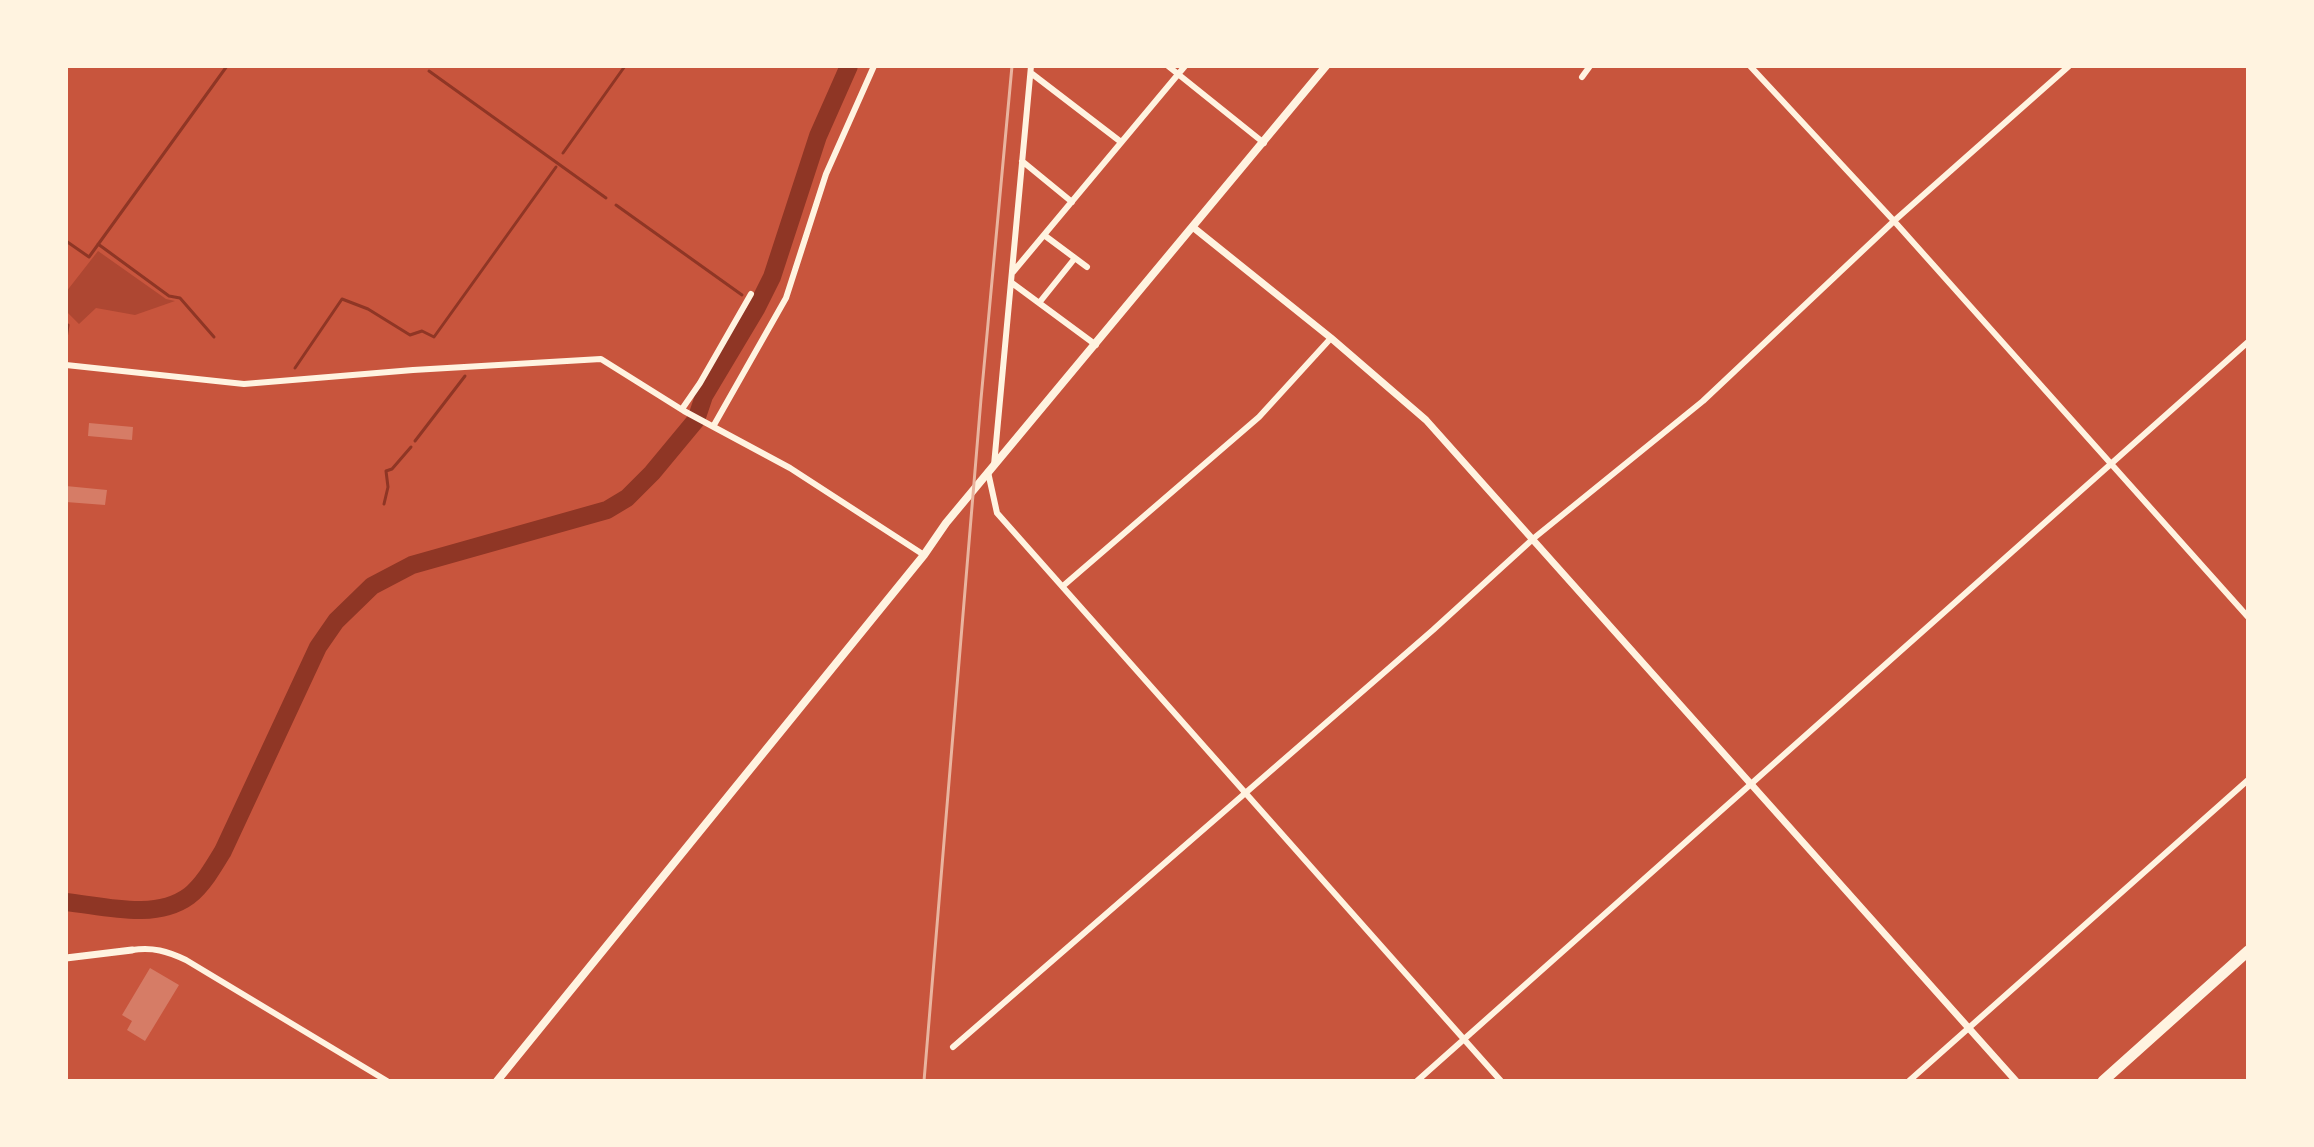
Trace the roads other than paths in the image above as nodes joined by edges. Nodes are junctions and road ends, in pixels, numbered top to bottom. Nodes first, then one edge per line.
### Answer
1 (874, 66) edge
2 (1168, 66) edge
3 (1185, 66) edge
4 (1326, 66) edge
5 (1590, 66) edge
6 (1750, 66) edge
7 (2069, 66) edge
8 (1031, 70) edge
9 (1178, 74) junction
10 (1582, 77) dead end
11 (1121, 142) junction
12 (1264, 143) junction
13 (1022, 161) junction
14 (1072, 202) junction
15 (1894, 221) junction
16 (1194, 228) junction
17 (1044, 235) junction
18 (1075, 258) junction
19 (1087, 267) dead end
20 (1013, 272) junction
21 (1012, 283) junction
22 (751, 294) dead end
23 (1039, 303) junction
24 (1331, 338) junction
25 (2248, 342) edge
26 (1096, 345) junction
27 (66, 365) edge
28 (683, 410) junction
29 (714, 425) junction
30 (2111, 465) junction
31 (991, 469) junction
32 (1534, 538) junction
33 (924, 555) junction
34 (1063, 586) junction
35 (2248, 617) edge
36 (2248, 780) edge
37 (1751, 783) junction
38 (1244, 793) junction
39 (132, 950) joint
40 (2248, 951) edge
41 (66, 958) edge
42 (1968, 1028) junction
43 (1465, 1039) junction
44 (953, 1047) dead end
45 (387, 1081) edge
46 (497, 1081) edge
47 (1417, 1081) edge
48 (1501, 1081) edge
49 (1909, 1081) edge
50 (2016, 1081) edge
51 (2103, 1081) edge

1 - 29 street
2 - 9 street
3 - 9 street
4 - 12 main road
5 - 10 street
6 - 15 street
7 - 15 street
8 - 11 street
8 - 13 street
9 - 11 street
9 - 12 street
11 - 14 street
12 - 16 main road
13 - 14 street
13 - 20 street
14 - 17 street
15 - 30 street
15 - 32 street
16 - 24 street
16 - 26 main road
17 - 18 street
17 - 20 street
18 - 19 street
18 - 23 street
20 - 21 street
21 - 23 street
21 - 31 street
22 - 28 street
23 - 26 street
24 - 32 street
24 - 34 street
25 - 30 street
26 - 31 main road
27 - 28 street
28 - 29 street
29 - 33 street
30 - 35 street
30 - 37 street
31 - 33 main road
31 - 34 street
32 - 37 street
32 - 38 street
33 - 46 main road
34 - 38 street
36 - 42 street
37 - 42 street
37 - 43 street
38 - 43 street
38 - 44 street
39 - 41 street
39 - 45 street
40 - 51 highway
42 - 49 street
42 - 50 street
43 - 47 street
43 - 48 street

